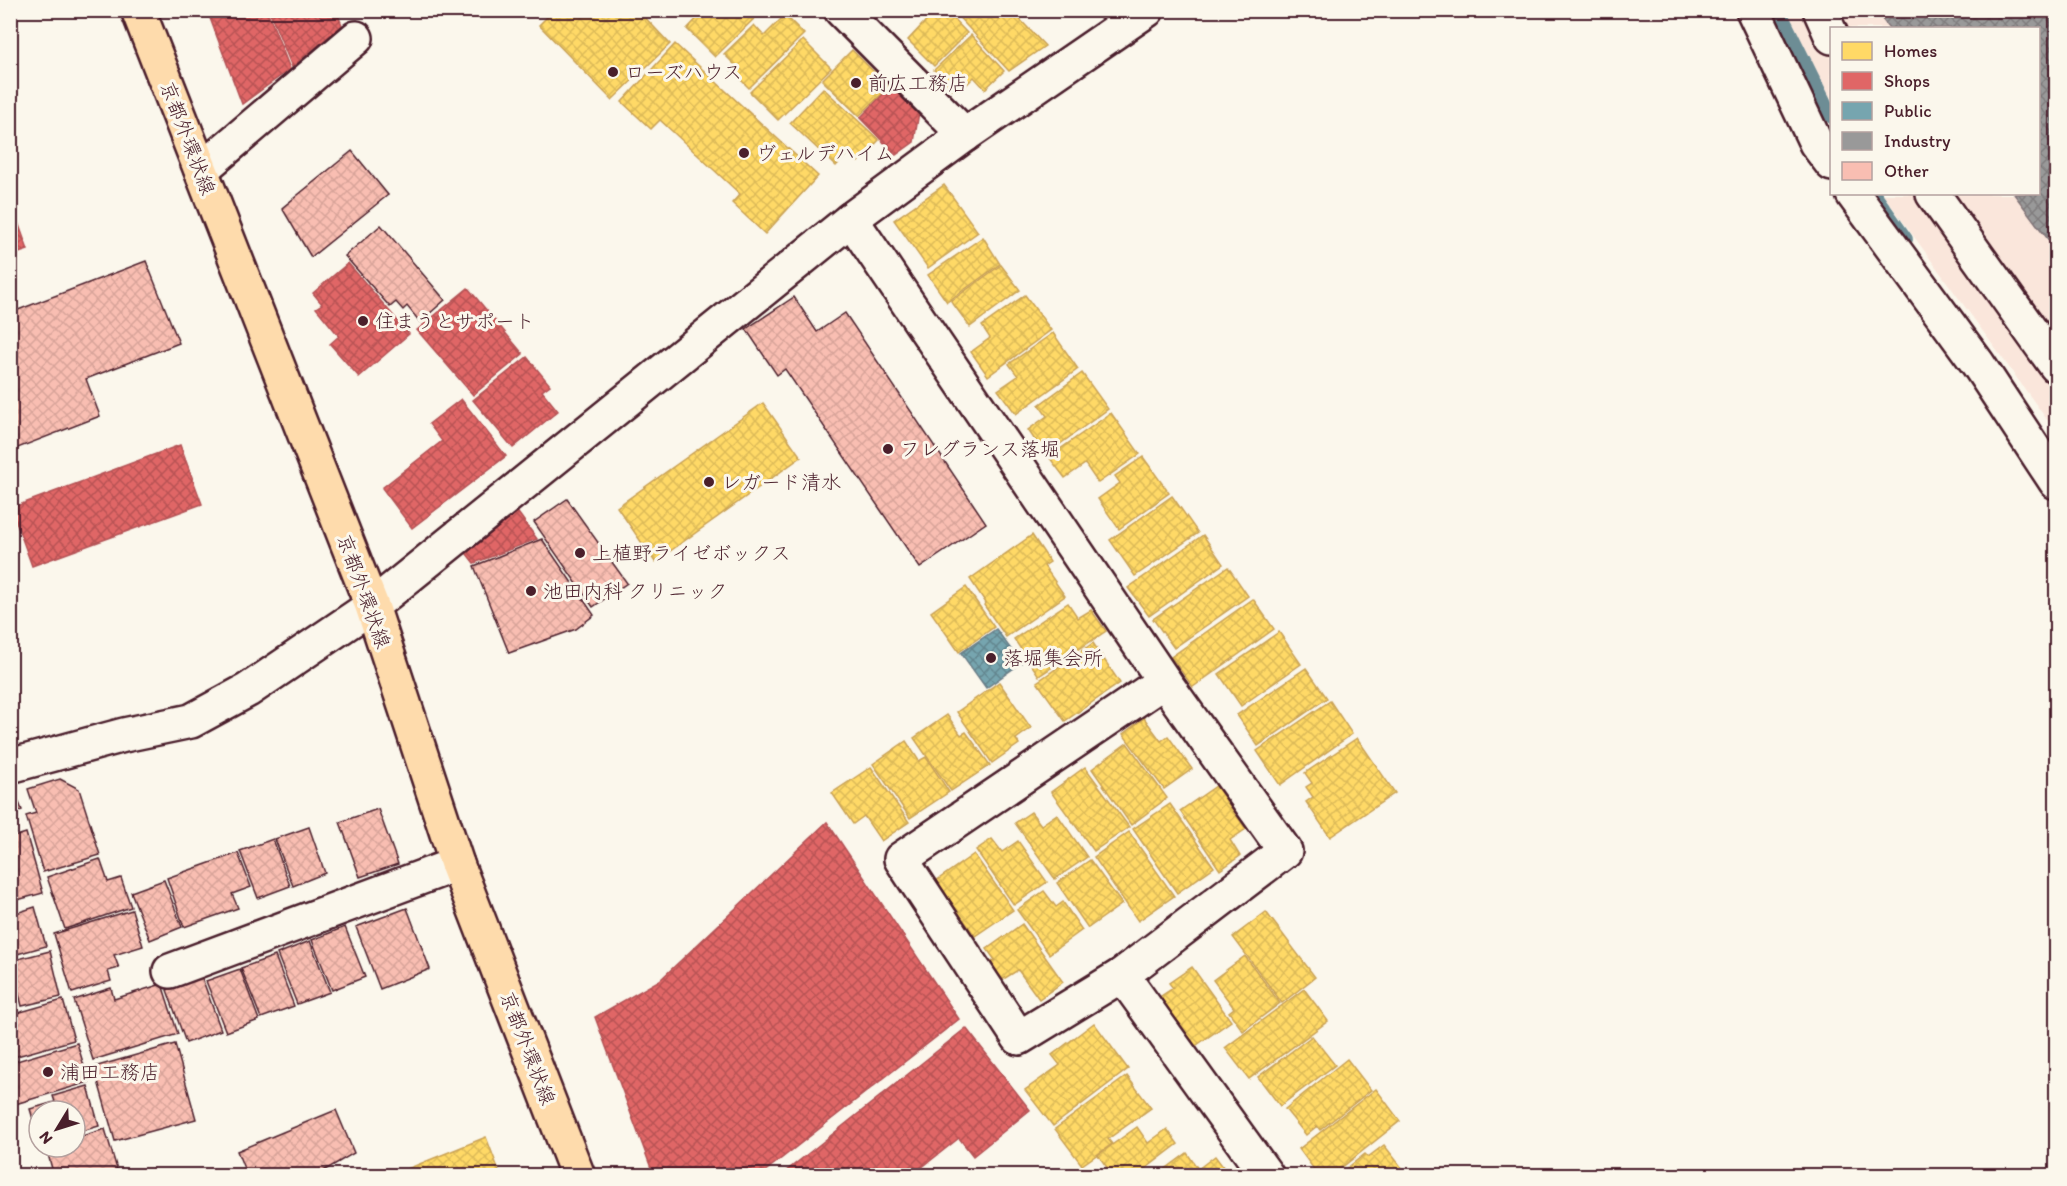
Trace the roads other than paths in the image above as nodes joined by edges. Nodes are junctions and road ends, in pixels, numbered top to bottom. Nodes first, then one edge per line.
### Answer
1 (138, 10) edge
2 (841, 10) edge
3 (1147, 10) edge
4 (1753, 10) edge
5 (1820, 10) edge
6 (1830, 32) edge
7 (356, 38) dead end
8 (965, 135) junction
9 (1830, 161) edge
10 (201, 170) junction
11 (1854, 195) edge
12 (1934, 195) edge
13 (850, 219) junction
14 (2056, 366) edge
15 (2056, 482) edge
16 (372, 606) junction
17 (1164, 681) junction
18 (10, 766) edge
19 (457, 864) junction
20 (170, 971) dead end
21 (1122, 975) junction
22 (578, 1176) edge
23 (1267, 1176) edge

1 - 10 main road, 京都外環状線
2 - 8 street
3 - 8 street
4 - 9 street
5 - 6 street
7 - 10 street
8 - 13 street
10 - 16 main road, 京都外環状線
11 - 15 street
12 - 14 street
13 - 16 street
13 - 17 street
16 - 18 street
16 - 19 main road, 京都外環状線
17 - 21 street
17 - 21 street
19 - 20 street
19 - 22 main road, 京都外環状線
21 - 23 street

